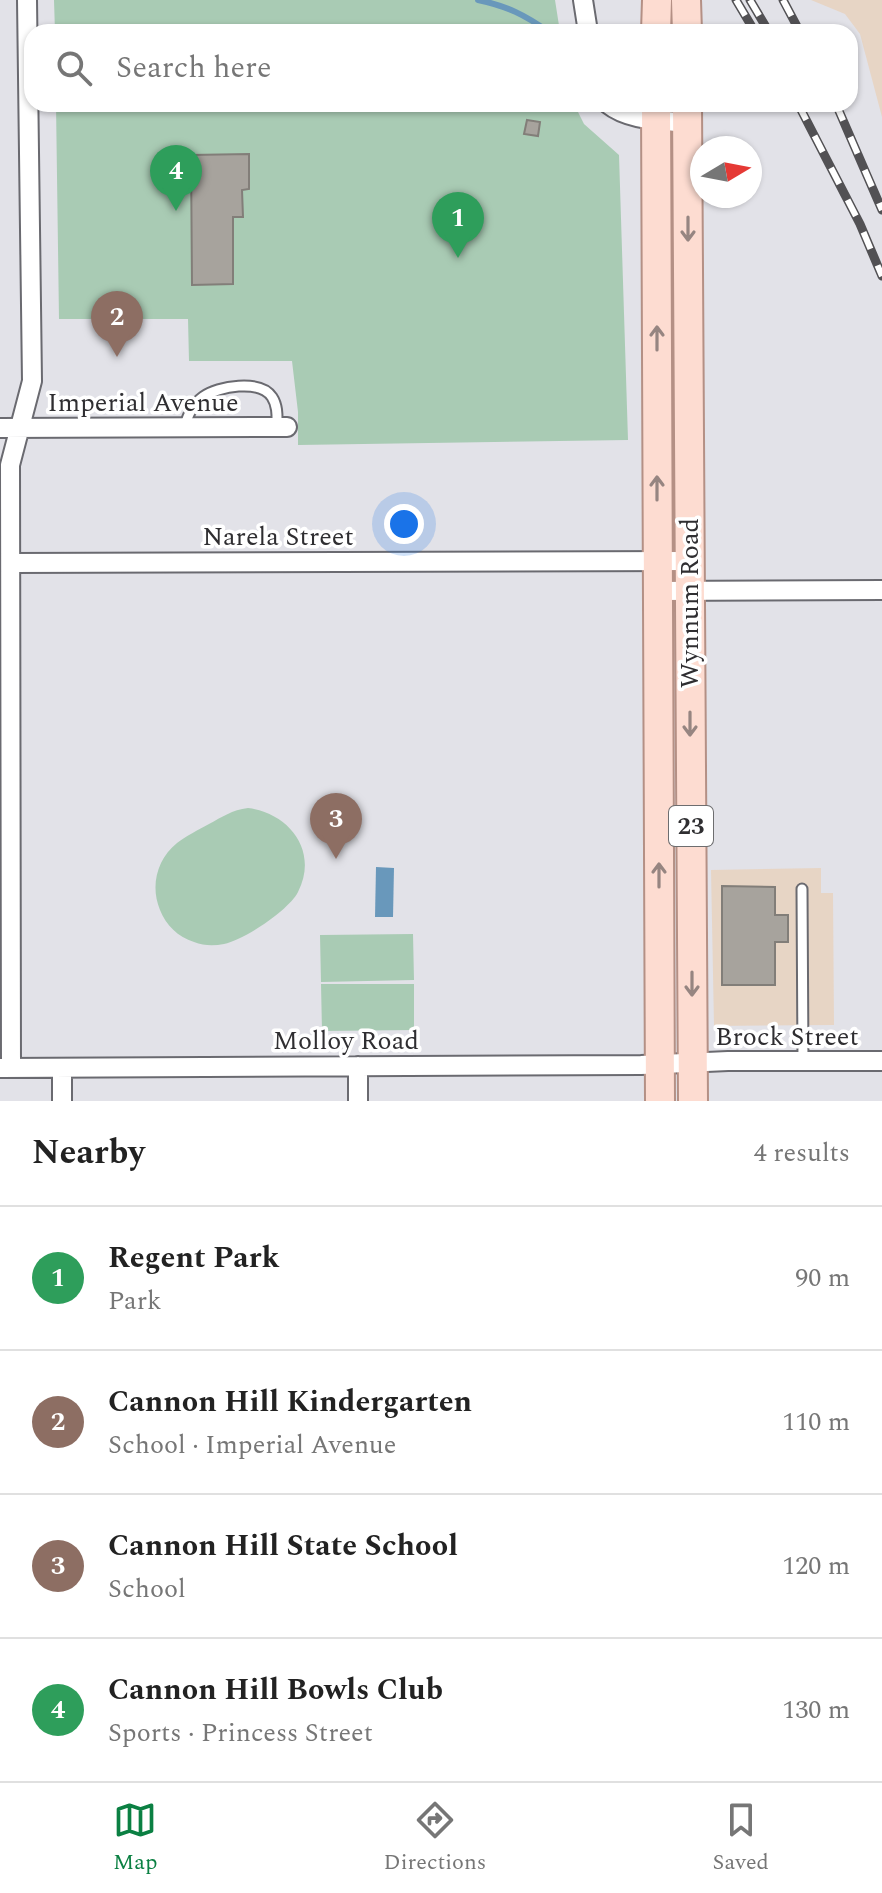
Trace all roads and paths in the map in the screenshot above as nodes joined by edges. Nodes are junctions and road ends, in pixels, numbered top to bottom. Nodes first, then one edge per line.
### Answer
1 (27, 0) edge
2 (583, 0) edge
3 (657, 0) edge
4 (686, 0) edge
5 (27, 24) edge
6 (587, 24) edge
7 (656, 24) edge
8 (687, 24) edge
9 (28, 112) edge
10 (621, 112) edge
11 (649, 112) edge
12 (656, 112) edge
13 (687, 113) edge
14 (282, 427) joint
15 (0, 428) edge
16 (19, 428) junction
17 (184, 428) junction
18 (657, 561) junction
19 (689, 561) junction
20 (11, 563) junction
21 (689, 590) junction
22 (882, 590) edge
23 (657, 591) junction
24 (802, 889) dead end
25 (803, 1061) junction
26 (882, 1061) edge
27 (692, 1063) junction
28 (659, 1065) junction
29 (358, 1066) junction
30 (6, 1068) edge
31 (62, 1068) junction
32 (62, 1101) edge
33 (358, 1101) edge
34 (660, 1101) edge
35 (693, 1101) edge

1 - 5 street
2 - 6 street
3 - 7 main road
4 - 8 main road
9 - 16 street
10 - 11 street
18 -> 12 main road, Wynnum Road / 23
13 -> 19 main road, Wynnum Road / 23
14 - 17 street, Imperial Avenue
14 - 17 lane
15 - 16 street, Imperial Avenue
16 - 17 street, Imperial Avenue
16 - 20 street
18 - 19 street, Narela Street
18 - 20 street, Narela Street
18 - 23 main road, Wynnum Road / 23
19 - 21 main road, Wynnum Road / 23
20 - 30 street
21 - 22 street
21 - 23 street
21 -> 27 main road, Wynnum Road / 23
28 -> 23 main road, Wynnum Road / 23
24 - 25 lane
25 - 26 street, Brock Street
25 - 27 street, Brock Street
27 - 28 street, Molloy Road
27 - 35 main road, Wynnum Road / 23
28 - 29 street, Molloy Road
28 - 34 main road, Wynnum Road / 23
29 - 31 street, Molloy Road
29 - 33 street
30 - 31 street, Molloy Road
31 - 32 street

